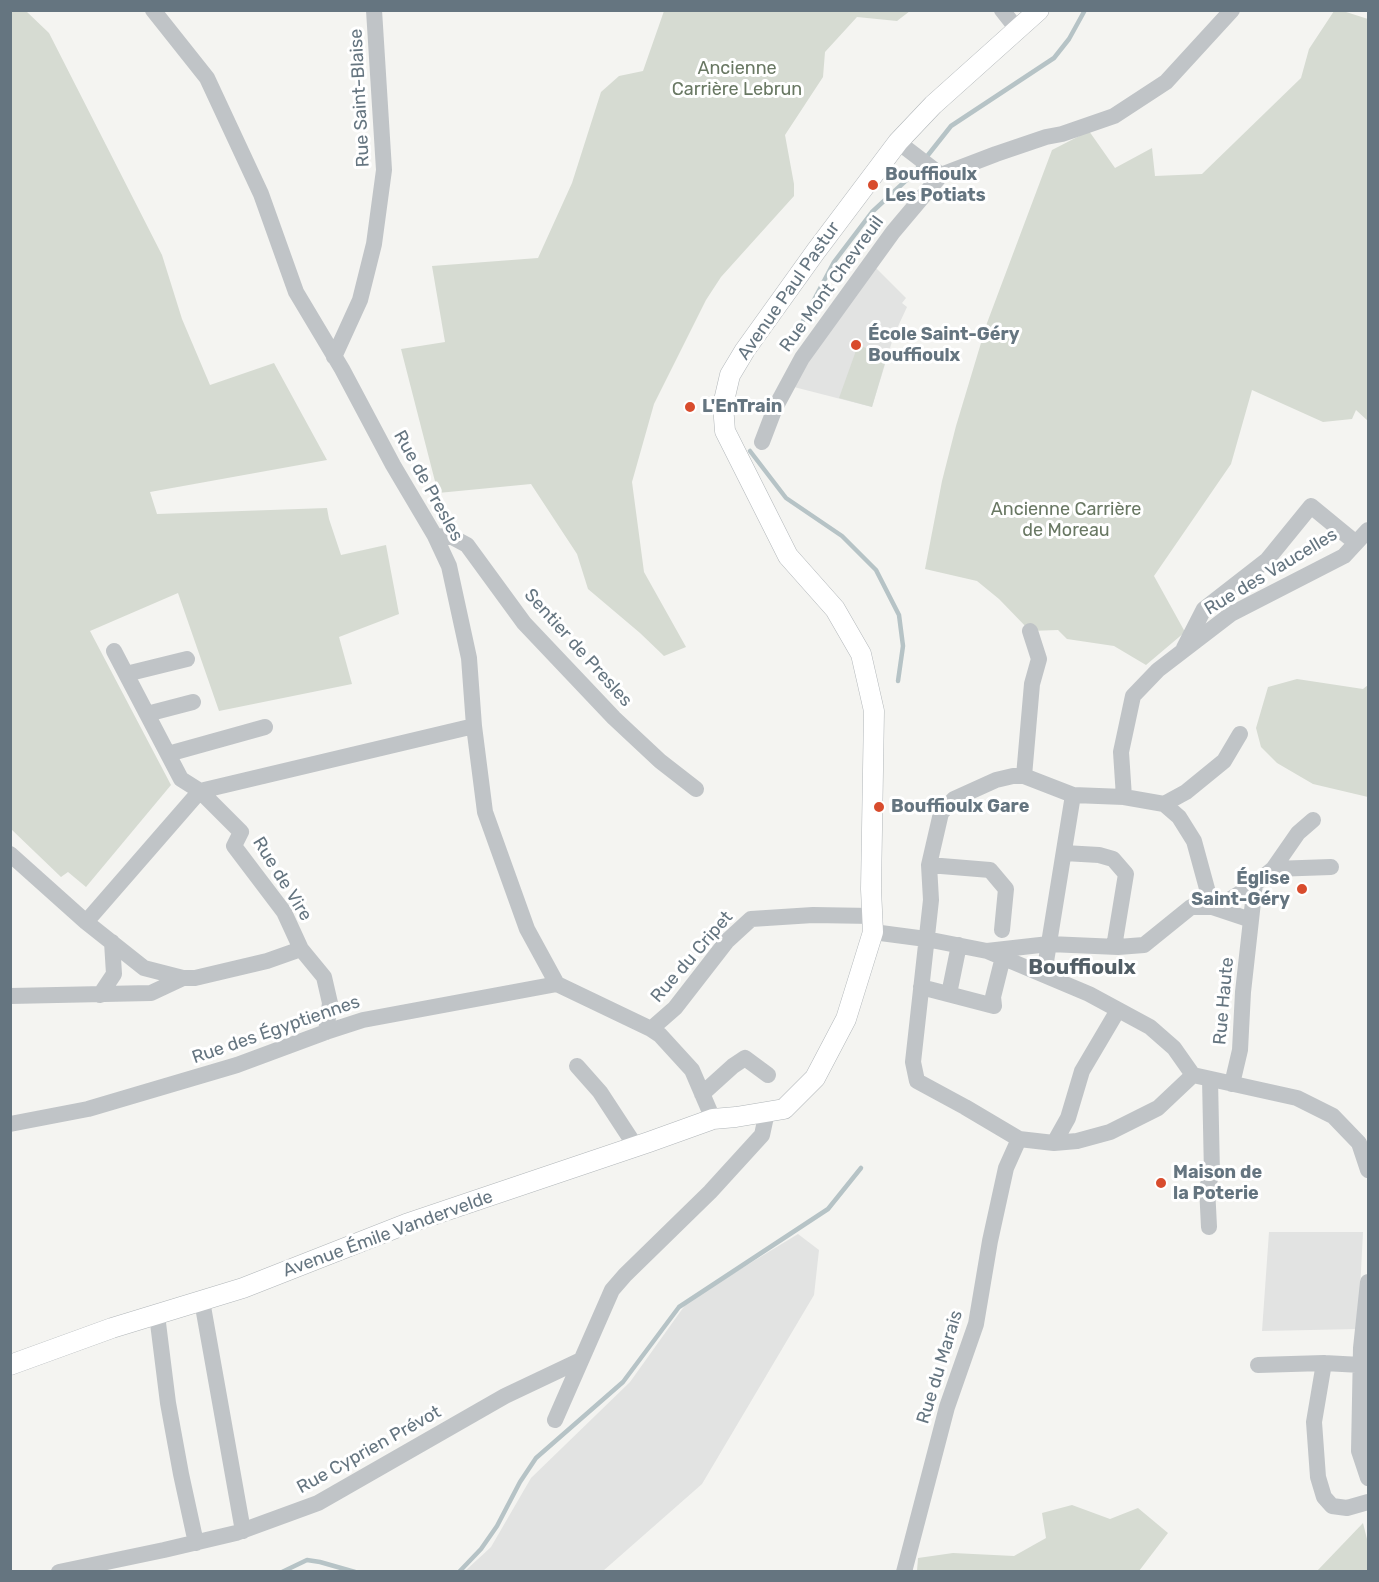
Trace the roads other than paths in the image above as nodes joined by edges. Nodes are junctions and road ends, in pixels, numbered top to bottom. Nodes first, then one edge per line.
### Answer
1 (153, 10) edge
2 (374, 10) edge
3 (1002, 10) edge
4 (1039, 10) edge
5 (1232, 10) edge
6 (1017, 29) junction
7 (898, 142) junction
8 (930, 167) junction
9 (334, 357) junction
10 (762, 442) dead end
11 (1368, 530) edge
12 (435, 536) junction
13 (1356, 543) junction
14 (1030, 631) dead end
15 (114, 651) dead end
16 (1182, 651) junction
17 (187, 659) dead end
18 (126, 674) junction
19 (193, 702) dead end
20 (147, 714) junction
21 (474, 726) junction
22 (265, 727) dead end
23 (1240, 734) dead end
24 (168, 754) junction
25 (1024, 776) junction
26 (696, 789) dead end
27 (200, 791) junction
28 (1073, 795) junction
29 (1124, 797) junction
30 (1164, 804) junction
31 (1312, 820) dead end
32 (10, 854) edge
33 (1064, 854) junction
34 (929, 865) junction
35 (1331, 867) dead end
36 (1273, 869) junction
37 (1255, 884) junction
38 (1212, 907) junction
39 (1251, 920) junction
40 (86, 922) junction
41 (873, 924) junction
42 (1002, 930) dead end
43 (926, 939) junction
44 (112, 942) junction
45 (1049, 944) junction
46 (959, 945) junction
47 (1114, 947) junction
48 (301, 949) junction
49 (995, 954) junction
50 (1044, 974) junction
51 (183, 978) junction
52 (556, 984) junction
53 (921, 987) junction
54 (100, 994) junction
55 (949, 994) junction
56 (10, 996) edge
57 (1118, 1010) junction
58 (651, 1029) junction
59 (326, 1032) junction
60 (577, 1066) dead end
61 (768, 1075) dead end
62 (1192, 1075) junction
63 (1210, 1079) junction
64 (1232, 1084) junction
65 (702, 1094) junction
66 (767, 1112) junction
67 (713, 1119) junction
68 (10, 1124) edge
69 (1019, 1139) junction
70 (1054, 1143) junction
71 (636, 1147) junction
72 (1368, 1170) edge
73 (1209, 1227) dead end
74 (1368, 1282) edge
75 (202, 1301) junction
76 (157, 1315) junction
77 (581, 1360) junction
78 (1324, 1363) junction
79 (10, 1365) edge
80 (1258, 1365) dead end
81 (1361, 1365) junction
82 (555, 1420) dead end
83 (1368, 1478) edge
84 (1368, 1502) edge
85 (243, 1531) junction
86 (196, 1543) junction
87 (59, 1572) edge
88 (904, 1572) edge

1 - 9 street, Rue de Presles
2 - 9 street, Rue Saint-Blaise
3 - 6 street
4 - 6 main road, Avenue Paul Pastur
5 - 8 street, Rue Mont Chevreuil
6 - 7 main road, Avenue Paul Pastur
7 - 8 street
7 - 41 main road, Avenue Paul Pastur
8 - 10 street, Rue Mont Chevreuil
9 - 12 street, Rue de Presles
11 - 13 street, Rue des Vaucelles
12 - 21 street, Rue de Presles
12 - 26 street, Sentier de Presles
13 - 16 street, Rue des Vaucelles
13 - 16 street
14 - 25 street
15 - 18 street, Rue de Vire
16 - 29 street, Rue des Vaucelles
17 - 18 street
18 - 20 street, Rue de Vire
19 - 20 street
20 - 24 street, Rue de Vire
21 - 27 street
21 - 52 street, Rue de Presles
22 - 24 street
23 - 30 street
24 - 27 street, Rue de Vire
25 - 28 street
25 - 34 street
27 - 40 street
27 - 48 street, Rue de Vire
28 - 29 street
28 - 33 street
29 - 30 street
30 - 38 street
31 - 36 street
32 - 40 street
33 - 45 street
33 - 47 street
34 - 42 street
34 - 43 street
35 - 36 street
36 - 37 street
37 - 38 street
37 - 39 street, Rue Haute
38 - 39 street
38 - 47 street
39 - 64 street, Rue Haute
40 - 44 street
41 - 43 street, Rue du Cripet
41 - 58 street, Rue du Cripet
41 - 66 main road, Avenue Paul Pastur
43 - 46 street, Rue du Cripet
43 - 53 street
44 - 51 street
44 - 54 street
45 - 47 street
45 - 49 street
45 - 50 street
46 - 49 street, Rue du Cripet
46 - 55 street
48 - 51 street
48 - 59 street, Rue de Vire
49 - 50 street
49 - 55 street
50 - 57 street
51 - 54 street
52 - 58 street
52 - 59 street, Rue des Égyptiennes
53 - 55 street
53 - 69 street
54 - 56 street
57 - 62 street
57 - 70 street
58 - 65 street
59 - 68 street, Rue des Égyptiennes
60 - 71 street
61 - 65 street
62 - 63 street
62 - 70 street
63 - 64 street
63 - 73 street
64 - 72 street
65 - 67 street
66 - 67 main road, Avenue Émile Vandervelde
66 - 77 street
67 - 71 main road, Avenue Émile Vandervelde
69 - 70 street
69 - 88 street, Rue du Marais
71 - 75 main road, Avenue Émile Vandervelde
74 - 81 street
75 - 76 main road, Avenue Émile Vandervelde
75 - 85 street
76 - 79 main road, Avenue Émile Vandervelde
76 - 86 street
77 - 82 street
77 - 85 street, Rue Cyprien Prévot
78 - 80 street
78 - 81 street
78 - 84 street
81 - 83 street
85 - 86 street, Rue Cyprien Prévot
86 - 87 street, Rue Cyprien Prévot

